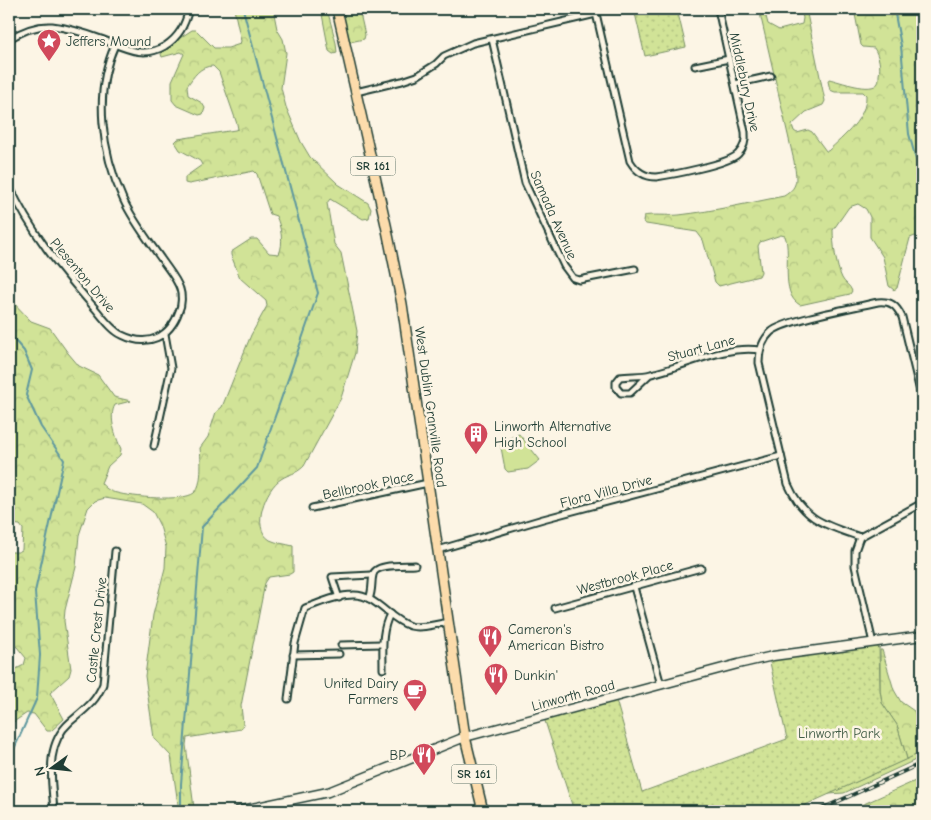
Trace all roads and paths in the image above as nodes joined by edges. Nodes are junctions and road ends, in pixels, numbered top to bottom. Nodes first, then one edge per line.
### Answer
1 (189, 9) edge
2 (337, 9) edge
3 (718, 9) edge
4 (596, 11) edge
5 (9, 39) edge
6 (492, 39) junction
7 (115, 45) junction
8 (729, 59) junction
9 (695, 66) dead end
10 (771, 76) dead end
11 (735, 84) junction
12 (356, 92) junction
13 (9, 185) edge
14 (635, 269) dead end
15 (165, 334) junction
16 (760, 350) junction
17 (649, 375) junction
18 (922, 400) edge
19 (154, 446) dead end
20 (781, 456) junction
21 (428, 483) junction
22 (922, 503) edge
23 (312, 508) dead end
24 (860, 537) junction
25 (438, 550) junction
26 (114, 551) dead end
27 (414, 565) dead end
28 (701, 568) dead end
29 (372, 575) junction
30 (634, 587) junction
31 (339, 598) junction
32 (369, 599) junction
33 (555, 608) dead end
34 (390, 614) junction
35 (448, 622) junction
36 (922, 636) edge
37 (873, 642) junction
38 (382, 644) junction
39 (341, 645) dead end
40 (339, 654) dead end
41 (292, 655) junction
42 (383, 669) dead end
43 (661, 685) junction
44 (288, 699) dead end
45 (465, 737) junction
46 (54, 811) edge
47 (238, 811) edge
48 (483, 811) edge

1 - 7 street
2 - 12 main road, West Dublin Granville Road / SR 161
3 - 8 street, Middlebury Drive
4 - 6 street
4 - 11 street, Middlebury Drive
5 - 7 street
6 - 12 street
6 - 14 street, Samada Avenue
7 - 15 street
8 - 9 street
8 - 11 street, Middlebury Drive
10 - 11 street
12 - 21 main road, West Dublin Granville Road / SR 161
13 - 15 street, Plesenton Drive
15 - 19 street
16 - 17 street, Stuart Lane
16 - 18 street
16 - 20 street
17 - 17 street, Stuart Lane
20 - 24 street
20 - 25 street, Flora Villa Drive
21 - 23 street, Bellbrook Place
21 - 25 main road, West Dublin Granville Road / SR 161
22 - 24 street
24 - 37 street
25 - 35 main road, West Dublin Granville Road / SR 161
26 - 46 street, Castle Crest Drive
27 - 29 street
28 - 30 street, Westbrook Place
29 - 31 street
29 - 32 street
30 - 33 street, Westbrook Place
30 - 43 street
31 - 32 street
31 - 41 street
32 - 34 street
34 - 35 street
34 - 38 street
35 - 45 main road, West Dublin Granville Road / SR 161
36 - 37 main road, Linworth Road
37 - 43 main road, Linworth Road
38 - 39 street
38 - 42 street
40 - 41 street
41 - 44 street
43 - 45 main road, Linworth Road
45 - 47 main road, Linworth Road
45 - 48 main road, West Dublin Granville Road / SR 161

